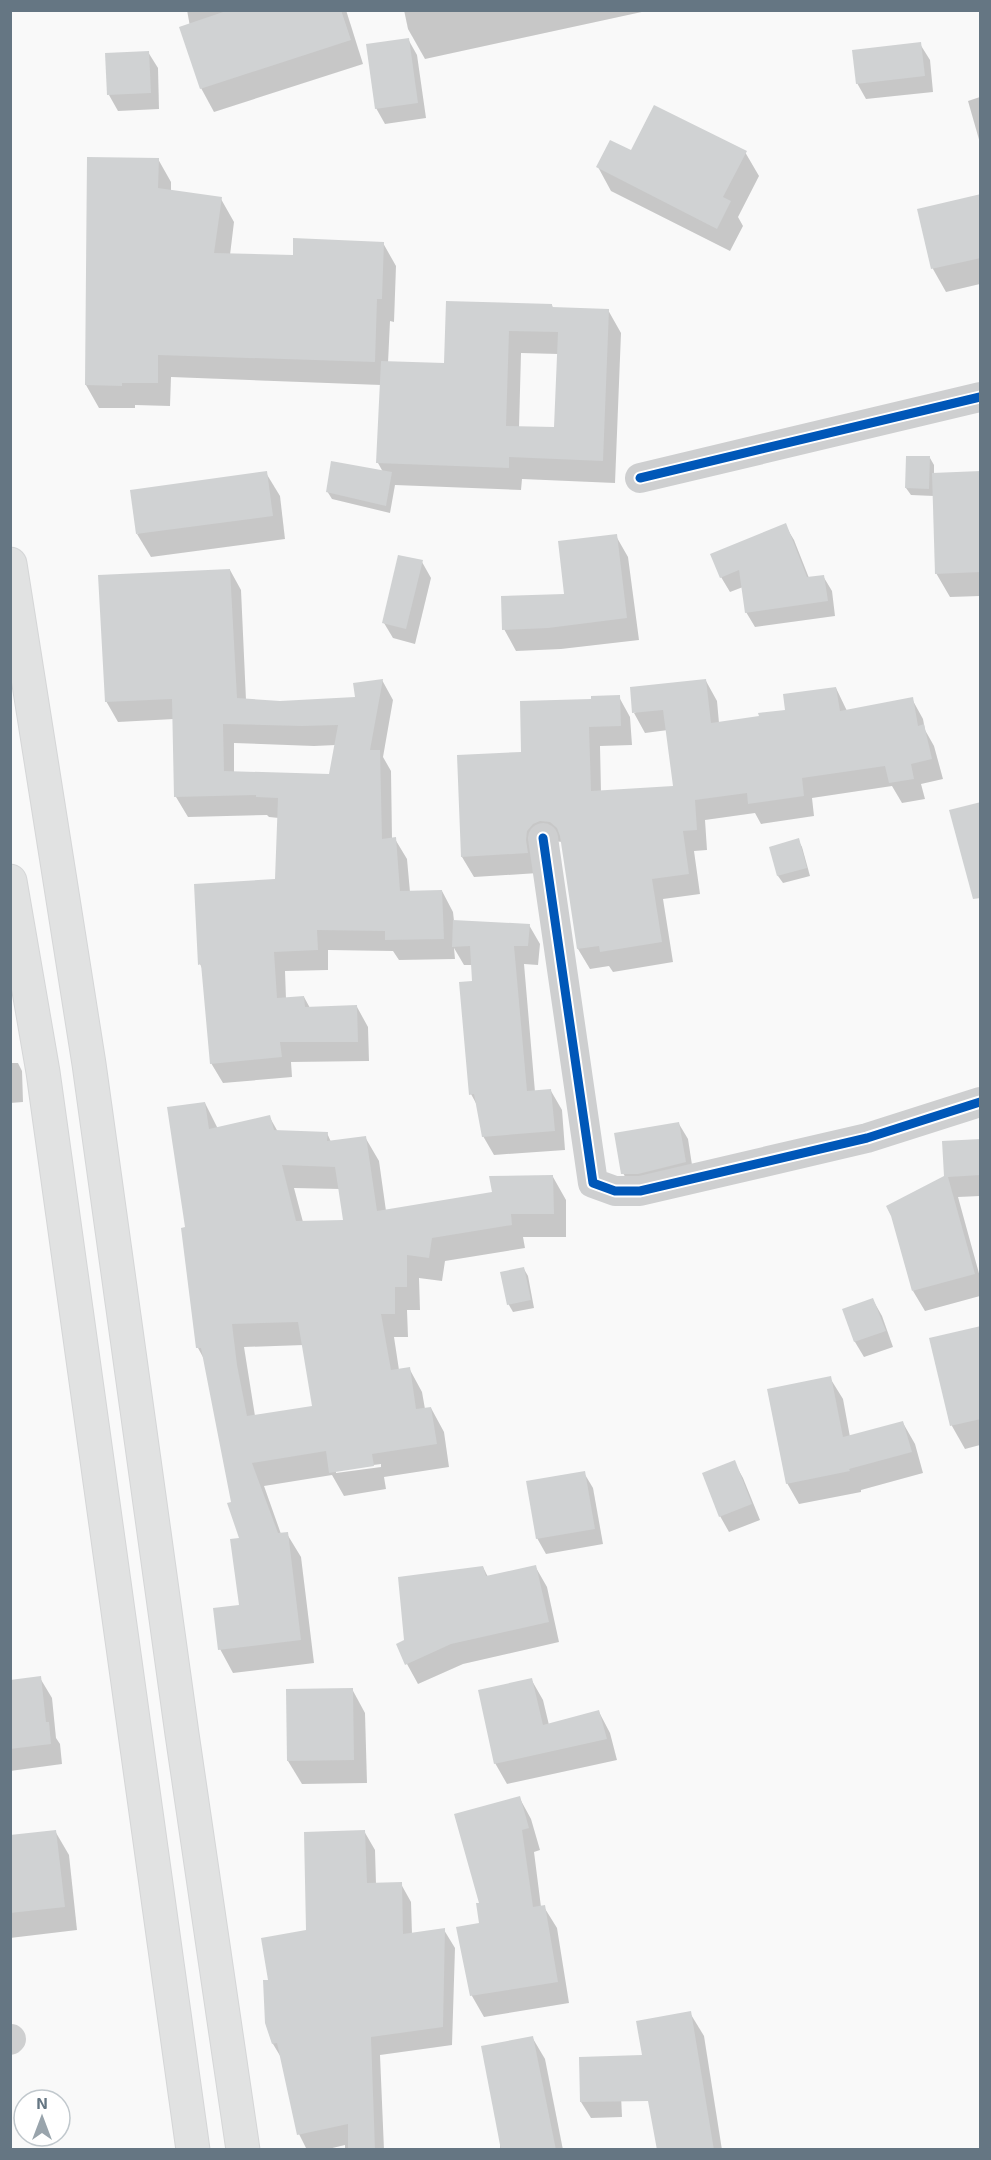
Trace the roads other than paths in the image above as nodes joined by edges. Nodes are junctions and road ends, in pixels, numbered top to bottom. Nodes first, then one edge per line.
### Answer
1 (981, 397) edge
2 (640, 477) dead end
3 (10, 564) edge
4 (543, 838) dead end
5 (10, 881) edge
6 (981, 1102) edge
7 (116, 1256) junction
8 (69, 1264) junction
9 (193, 2150) edge
10 (243, 2150) edge

1 - 2 street
3 - 7 main road
4 - 6 street
5 - 8 main road
7 - 8 main road
7 - 10 main road
8 - 9 main road

